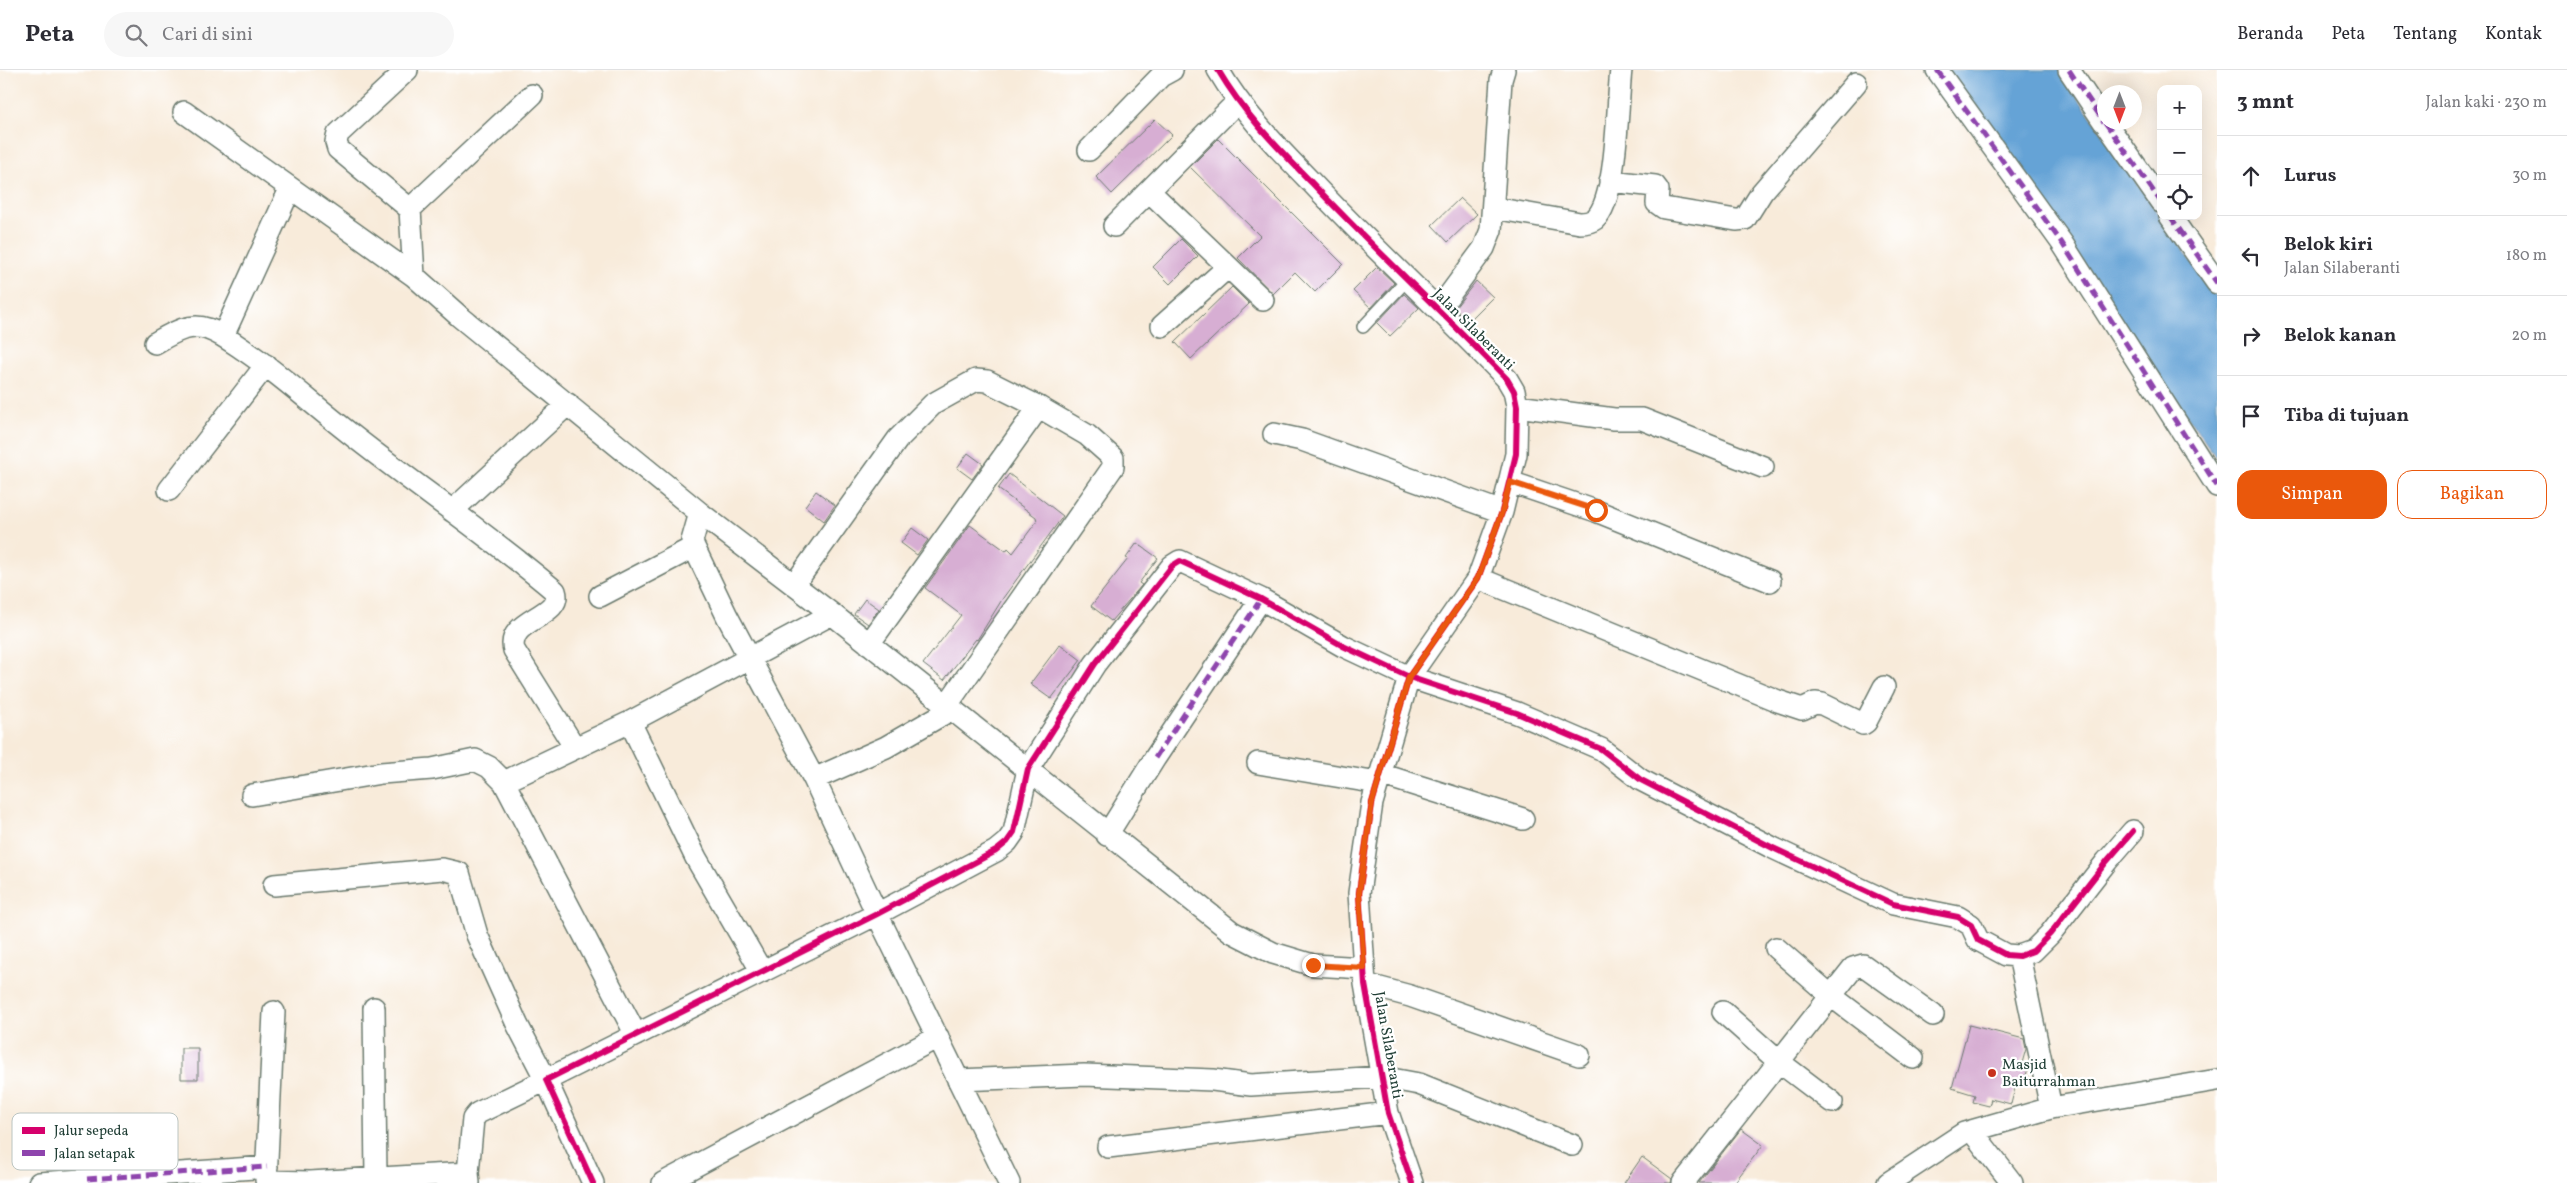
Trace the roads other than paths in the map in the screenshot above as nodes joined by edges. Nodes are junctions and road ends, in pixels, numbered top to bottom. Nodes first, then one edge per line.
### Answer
1 (407, 70) edge
2 (1172, 70) edge
3 (1218, 70) edge
4 (1504, 70) edge
5 (1621, 70) edge
6 (1938, 70) edge
7 (2069, 70) edge
8 (1856, 83) dead end
9 (532, 95) dead end
10 (1237, 102) junction
11 (2097, 110) edge
12 (184, 112) dead end
13 (2111, 130) edge
14 (1089, 150) dead end
15 (1610, 181) junction
16 (290, 189) junction
17 (1149, 191) junction
18 (2157, 196) edge
19 (1494, 208) junction
20 (410, 209) junction
21 (2173, 220) edge
22 (1114, 226) dead end
23 (1228, 267) junction
24 (414, 276) junction
25 (1408, 279) junction
26 (2217, 283) edge
27 (1263, 300) dead end
28 (1439, 310) junction
29 (1162, 326) dead end
30 (1362, 327) dead end
31 (223, 336) junction
32 (155, 342) dead end
33 (266, 365) junction
34 (568, 404) junction
35 (1517, 406) junction
36 (1039, 407) junction
37 (1274, 434) dead end
38 (1763, 467) dead end
39 (1510, 482) junction
40 (2217, 486) edge
41 (169, 490) dead end
42 (452, 511) junction
43 (1502, 512) junction
44 (700, 514) junction
45 (694, 547) junction
46 (1478, 578) junction
47 (1770, 581) dead end
48 (794, 586) junction
49 (600, 596) dead end
50 (1262, 599) junction
51 (832, 614) junction
52 (869, 644) junction
53 (749, 659) junction
54 (1409, 677) junction
55 (1884, 687) dead end
56 (949, 707) junction
57 (630, 722) junction
58 (575, 748) junction
59 (1258, 763) dead end
60 (1028, 769) junction
61 (814, 779) junction
62 (1379, 779) junction
63 (504, 782) junction
64 (252, 795) dead end
65 (1523, 819) dead end
66 (2133, 831) dead end
67 (1107, 835) junction
68 (274, 886) dead end
69 (877, 914) junction
70 (1776, 948) dead end
71 (2019, 956) junction
72 (762, 972) junction
73 (1365, 976) junction
74 (1830, 995) junction
75 (374, 1008) dead end
76 (274, 1012) dead end
77 (1722, 1012) dead end
78 (1934, 1015) dead end
79 (636, 1035) junction
80 (938, 1037) junction
81 (1579, 1055) dead end
82 (1913, 1058) dead end
83 (1778, 1061) junction
84 (1382, 1076) junction
85 (546, 1080) junction
86 (958, 1080) junction
87 (2217, 1080) edge
88 (1832, 1102) dead end
89 (2050, 1108) junction
90 (1388, 1113) junction
91 (1972, 1131) junction
92 (1572, 1145) dead end
93 (1108, 1146) dead end
94 (266, 1177) edge
95 (376, 1178) junction
96 (468, 1178) edge
97 (87, 1181) edge
98 (39, 1183) edge
99 (593, 1183) edge
100 (663, 1183) edge
101 (1009, 1183) edge
102 (1412, 1183) edge
103 (1683, 1183) edge
104 (1888, 1183) edge
105 (2012, 1183) edge

1 - 20 street
2 - 14 street
3 - 10 street, Jalan Silaberanti
4 - 19 street
5 - 15 street
6 - 40 street
7 - 11 street
8 - 15 street
9 - 20 street
10 - 17 street
10 - 25 street, Jalan Silaberanti
12 - 16 street
13 - 18 street
15 - 19 street
16 - 24 street
16 - 31 street
17 - 22 street
17 - 23 street
19 - 28 street
20 - 24 street
21 - 26 street
23 - 27 street
23 - 29 street
24 - 34 street
25 - 28 street, Jalan Silaberanti
25 - 30 lane
28 - 35 street, Jalan Silaberanti
31 - 32 street
31 - 33 street
33 - 41 street
33 - 42 street
34 - 42 street
34 - 44 street
35 - 38 street
35 - 39 street, Jalan Silaberanti
36 - 48 street
36 - 52 street
36 - 56 street
37 - 43 street
39 - 43 street, Jalan Silaberanti
39 - 47 street
42 - 58 street
43 - 46 street, Jalan Silaberanti
44 - 45 street
44 - 48 street
45 - 49 street
45 - 53 street
46 - 54 street, Jalan Silaberanti
46 - 55 street
48 - 51 street
50 - 54 street
50 - 60 street
50 - 67 street
51 - 52 street
51 - 53 street
52 - 56 street
53 - 57 street
53 - 61 street
54 - 62 street, Jalan Silaberanti
54 - 71 street
56 - 60 street
56 - 61 street
57 - 58 street
57 - 72 street
58 - 63 street
59 - 62 street
60 - 67 street
60 - 69 street
61 - 69 street
62 - 65 street
62 - 73 street, Jalan Silaberanti
63 - 64 street
63 - 79 street
66 - 71 street
67 - 73 street
68 - 85 street
69 - 72 street
69 - 80 street
70 - 74 street
71 - 89 street
72 - 79 street
73 - 81 street
73 - 84 street, Jalan Silaberanti
74 - 78 street
74 - 82 street
74 - 83 street
75 - 95 street
76 - 94 street
77 - 83 street
79 - 85 street
80 - 86 street
80 - 100 street
83 - 88 street
83 - 103 street
84 - 86 street
84 - 90 street, Jalan Silaberanti
84 - 92 street
85 - 96 street
85 - 99 street
86 - 101 street
87 - 89 street
89 - 91 street
90 - 93 street
90 - 102 street, Jalan Silaberanti
91 - 104 street
91 - 105 street
94 - 95 street
94 - 97 street
95 - 96 street
97 - 98 street

